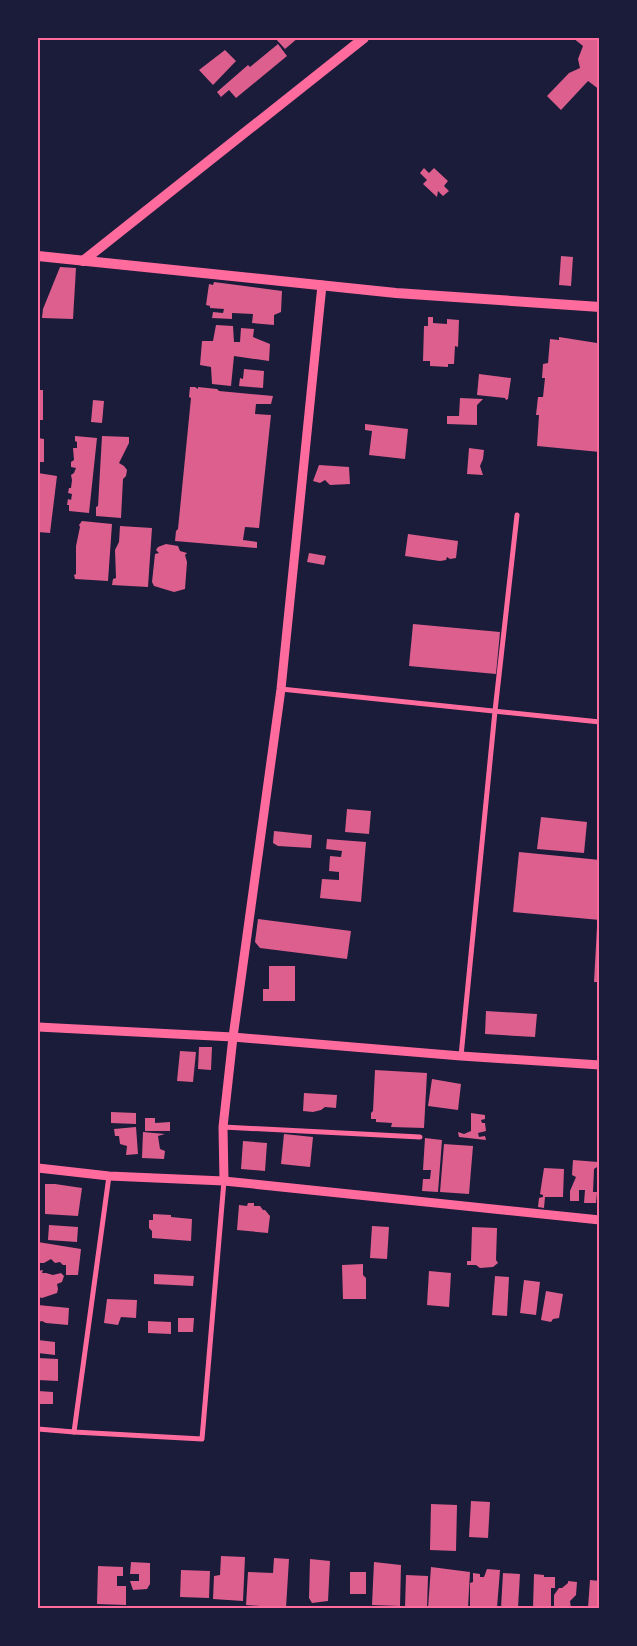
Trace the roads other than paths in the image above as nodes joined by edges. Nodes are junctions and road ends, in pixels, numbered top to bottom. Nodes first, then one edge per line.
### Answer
1 (364, 38) edge
2 (38, 256) edge
3 (83, 261) junction
4 (322, 285) junction
5 (600, 307) edge
6 (517, 515) dead end
7 (281, 689) junction
8 (495, 711) junction
9 (600, 722) edge
10 (38, 1027) edge
11 (233, 1037) junction
12 (461, 1056) junction
13 (600, 1065) edge
14 (223, 1127) junction
15 (420, 1138) dead end
16 (38, 1168) edge
17 (109, 1176) junction
18 (224, 1181) junction
19 (600, 1220) edge
20 (38, 1429) edge
21 (74, 1432) junction

1 - 3 main road
2 - 3 main road
3 - 4 main road
4 - 5 main road
4 - 7 street
6 - 8 street
7 - 8 street
7 - 11 street
8 - 9 street
8 - 12 street
10 - 11 street
11 - 12 street
11 - 14 street
12 - 13 street
14 - 15 street
14 - 18 street
16 - 17 street
17 - 18 street
17 - 21 street
18 - 19 street
18 - 21 street
20 - 21 street

